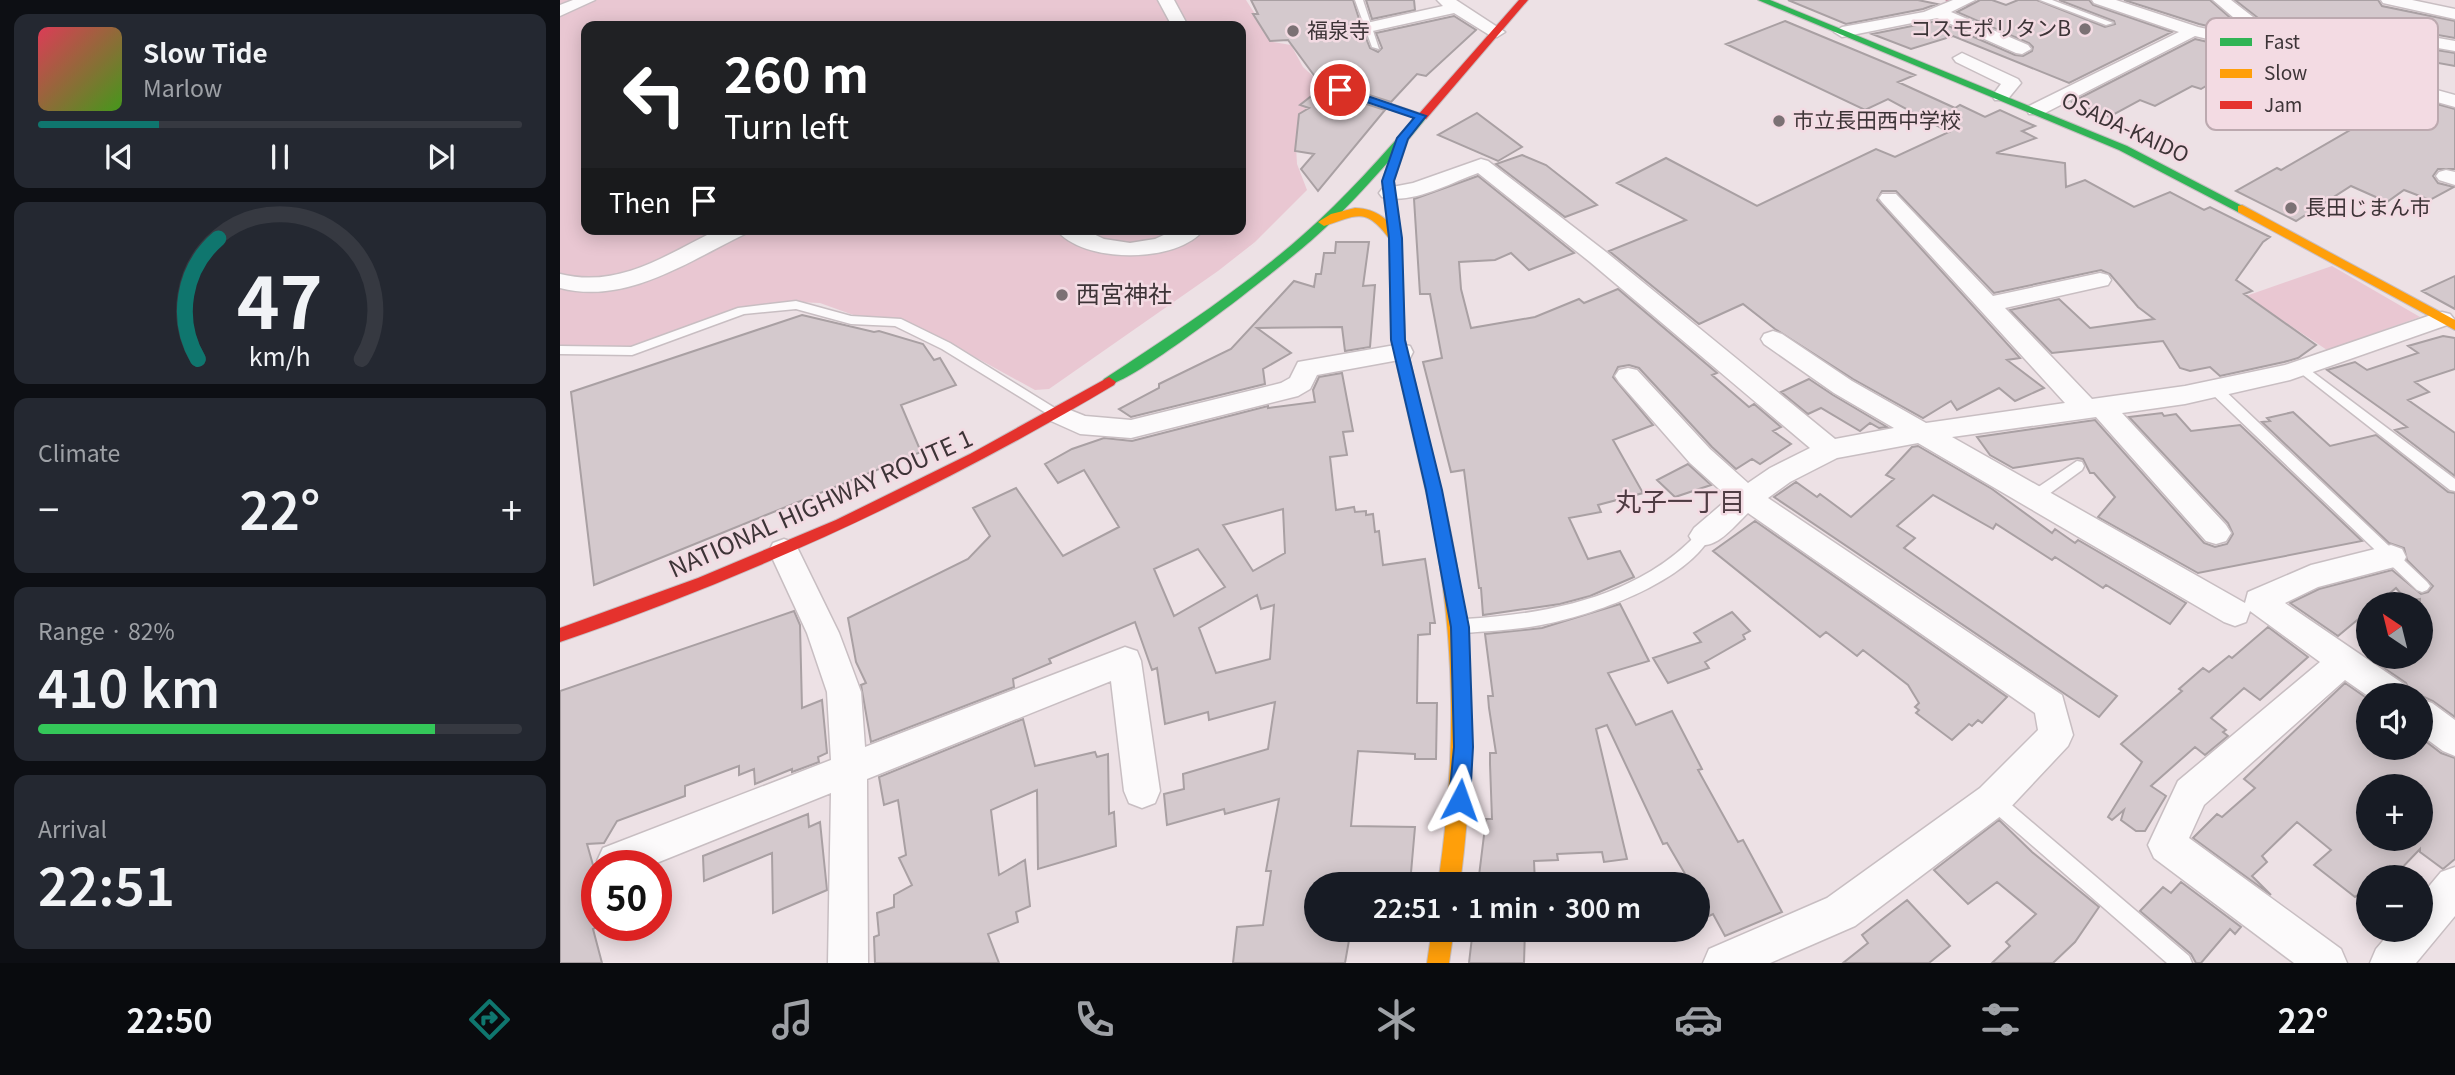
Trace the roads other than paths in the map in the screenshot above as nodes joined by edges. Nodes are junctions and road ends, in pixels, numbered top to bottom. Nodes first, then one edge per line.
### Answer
1 (587, 0) edge
2 (1166, 0) edge
3 (1359, 0) edge
4 (1524, 0) edge
5 (1762, 0) edge
6 (2044, 0) edge
7 (2100, 0) edge
8 (2223, 0) edge
9 (2389, 0) edge
10 (1964, 1) edge
11 (1452, 3) edge
12 (1936, 7) edge
13 (560, 11) edge
14 (2455, 14) edge
15 (2244, 18) edge
16 (1177, 21) edge
17 (2109, 23) dead end
18 (1368, 27) junction
19 (2193, 31) junction
20 (1497, 32) junction
21 (1842, 32) junction
22 (2206, 34) edge
23 (1376, 47) dead end
24 (2022, 49) dead end
25 (1962, 58) dead end
26 (1318, 83) dead end
27 (2001, 96) junction
28 (2438, 96) edge
29 (2455, 101) edge
30 (2036, 110) junction
31 (1421, 116) junction
32 (1403, 138) junction
33 (1389, 193) junction
34 (1889, 198) dead end
35 (1324, 222) junction
36 (725, 235) edge
37 (1079, 235) edge
38 (1182, 235) edge
39 (1395, 238) junction
40 (2100, 280) dead end
41 (560, 281) edge
42 (1988, 304) junction
43 (2449, 322) edge
44 (1773, 339) dead end
45 (560, 350) edge
46 (1401, 352) junction
47 (2302, 368) junction
48 (1628, 376) dead end
49 (2215, 389) junction
50 (2095, 408) junction
51 (1060, 415) junction
52 (1925, 432) junction
53 (1830, 450) junction
54 (2077, 466) dead end
55 (2455, 486) edge
56 (1747, 498) junction
57 (2033, 498) junction
58 (2216, 533) dead end
59 (1704, 536) joint
60 (784, 551) junction
61 (2391, 557) junction
62 (2422, 586) dead end
63 (2247, 607) junction
64 (1460, 627) junction
65 (560, 635) edge
66 (2345, 660) junction
67 (2377, 683) edge
68 (2433, 724) edge
69 (2455, 740) edge
70 (849, 772) junction
71 (1142, 791) dead end
72 (1993, 800) junction
73 (645, 850) edge
74 (1451, 872) edge
75 (2455, 886) edge
76 (2433, 912) edge
77 (1441, 942) edge
78 (2407, 942) edge
79 (848, 963) edge
80 (1438, 963) edge
81 (1723, 963) edge
82 (2182, 963) edge
83 (2327, 963) edge
84 (2390, 963) edge

1 - 13 street
2 - 16 street
3 - 18 lane
4 - 20 main road, NATIONAL HIGHWAY ROUTE 1
5 - 21 main road, OSADA-KAIDO
6 - 17 lane
7 - 19 street
8 - 15 street
9 - 14 street
10 - 12 street
11 - 18 street
11 - 20 street
12 - 21 street
12 - 24 street
18 - 23 lane
19 - 22 street
19 - 30 street
20 - 31 main road, NATIONAL HIGHWAY ROUTE 1
21 - 27 main road, OSADA-KAIDO
25 - 27 street
26 - 31 lane
27 - 30 main road, OSADA-KAIDO
28 - 29 street
30 - 43 main road, OSADA-KAIDO
31 - 32 main road, NATIONAL HIGHWAY ROUTE 1
32 - 33 main road
32 - 35 main road, NATIONAL HIGHWAY ROUTE 1
33 - 39 main road
33 - 53 street
34 - 42 street
35 - 39 main road
35 - 51 main road, NATIONAL HIGHWAY ROUTE 1
36 - 41 street
37 - 38 street
39 - 46 main road
40 - 42 street
42 - 50 street
43 - 47 street
44 - 52 street
45 - 51 lane
46 - 51 street
46 - 64 main road
47 - 49 street
47 - 55 lane
48 - 56 street
49 - 50 street
49 - 61 lane
50 - 52 street
50 - 58 street
51 - 60 main road, NATIONAL HIGHWAY ROUTE 1
52 - 53 street
52 - 57 street
53 - 56 street
54 - 57 lane
56 - 59 street
56 - 72 street
57 - 63 street
59 - 64 lane
60 - 65 main road, NATIONAL HIGHWAY ROUTE 1
60 - 70 street
61 - 62 lane
61 - 63 street
63 - 66 street
64 - 74 main road
66 - 67 street
66 - 83 street
68 - 69 street
70 - 71 street
70 - 73 street
70 - 79 street
72 - 81 street
72 - 82 lane
75 - 76 street
77 - 80 main road
78 - 84 street

